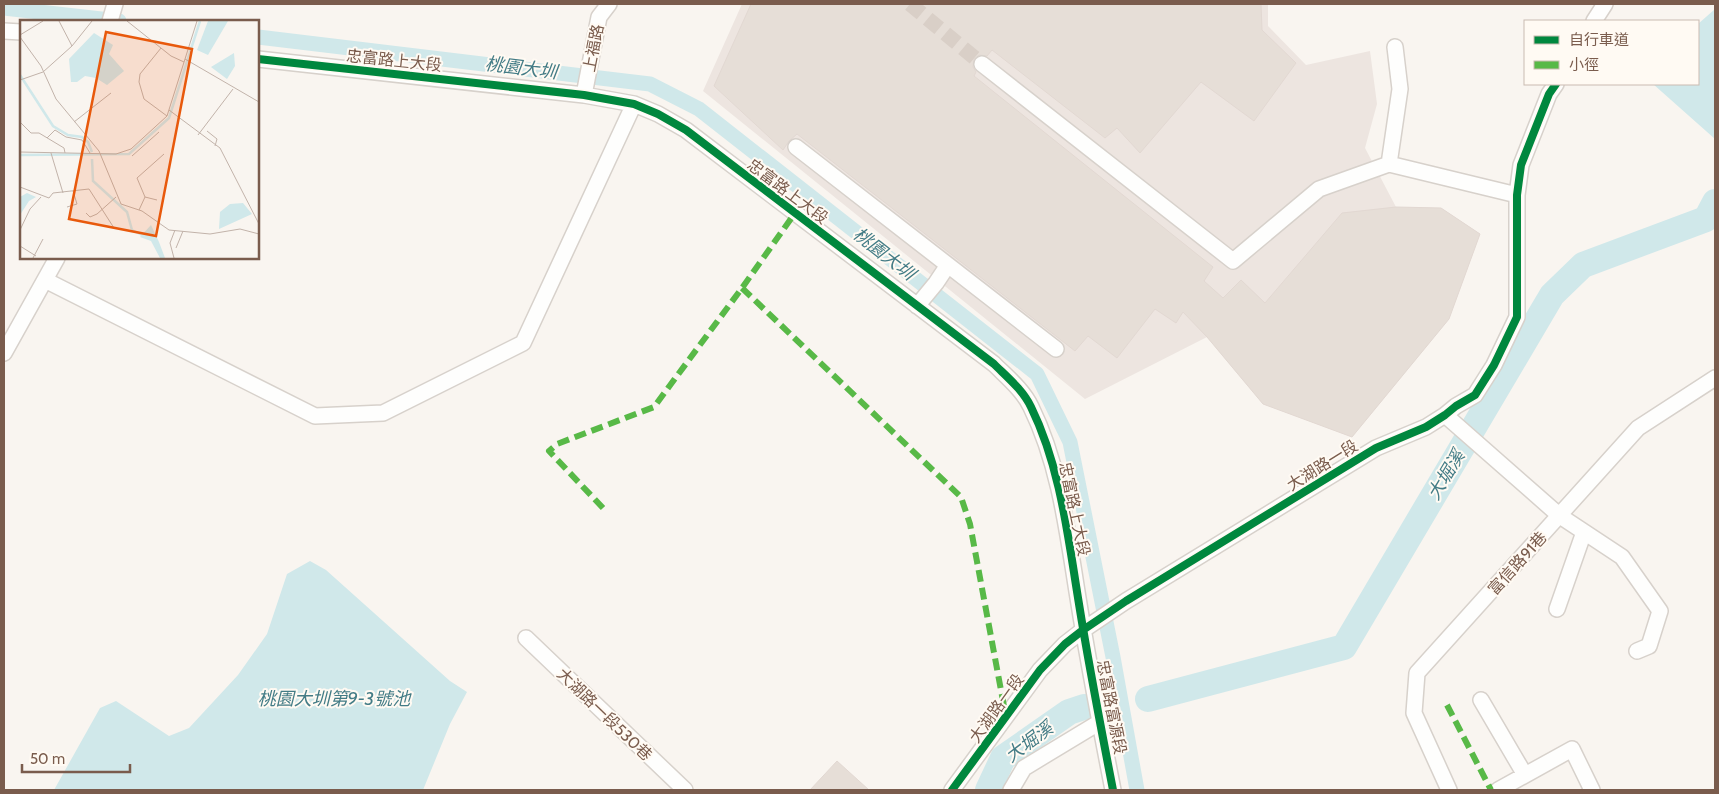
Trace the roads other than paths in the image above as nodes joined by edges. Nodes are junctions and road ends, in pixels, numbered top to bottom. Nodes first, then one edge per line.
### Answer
1 (609, 4) edge
2 (1605, 4) edge
3 (1595, 20) edge
4 (4, 30) edge
5 (20, 32) edge
6 (1395, 47) dead end
7 (259, 59) edge
8 (982, 64) tunnel mouth
9 (1555, 85) edge
10 (585, 90) junction
11 (634, 104) junction
12 (796, 147) dead end
13 (1389, 164) junction
14 (1517, 195) junction
15 (56, 259) edge
16 (948, 265) junction
17 (45, 280) junction
18 (918, 304) junction
19 (1056, 350) dead end
20 (4, 353) edge
21 (1715, 378) edge
22 (1445, 415) junction
23 (1560, 516) junction
24 (1584, 532) junction
25 (1557, 609) dead end
26 (1083, 630) junction
27 (526, 638) dead end
28 (1637, 651) dead end
29 (1481, 700) dead end
30 (1100, 722) junction
31 (1525, 775) junction
32 (685, 790) edge
33 (952, 790) edge
34 (1011, 790) edge
35 (1113, 790) edge
36 (1449, 790) edge
37 (1498, 790) edge
38 (1592, 790) edge

1 - 10 street, 上福路
2 - 3 street
4 - 5 street
6 - 13 street
7 - 10 street, 忠富路上大段
8 - 13 street
9 - 14 street, 大湖路一段
10 - 11 street, 忠富路上大段
11 - 17 street
11 - 18 street, 忠富路上大段
12 - 16 street
13 - 14 street
14 - 22 street, 大湖路一段
15 - 17 street
16 - 18 street
16 - 19 street
17 - 20 street
18 - 26 street, 忠富路上大段
21 - 23 street, 富信路91巷
22 - 23 street
22 - 26 street, 大湖路一段
23 - 24 street
23 - 36 street, 富信路91巷
24 - 25 street
24 - 28 street
26 - 30 street, 忠富路富源段
26 - 33 street, 大湖路一段
27 - 32 street, 大湖路一段530巷
29 - 31 street
30 - 34 street
30 - 35 street, 忠富路富源段
31 - 37 street
31 - 38 street

